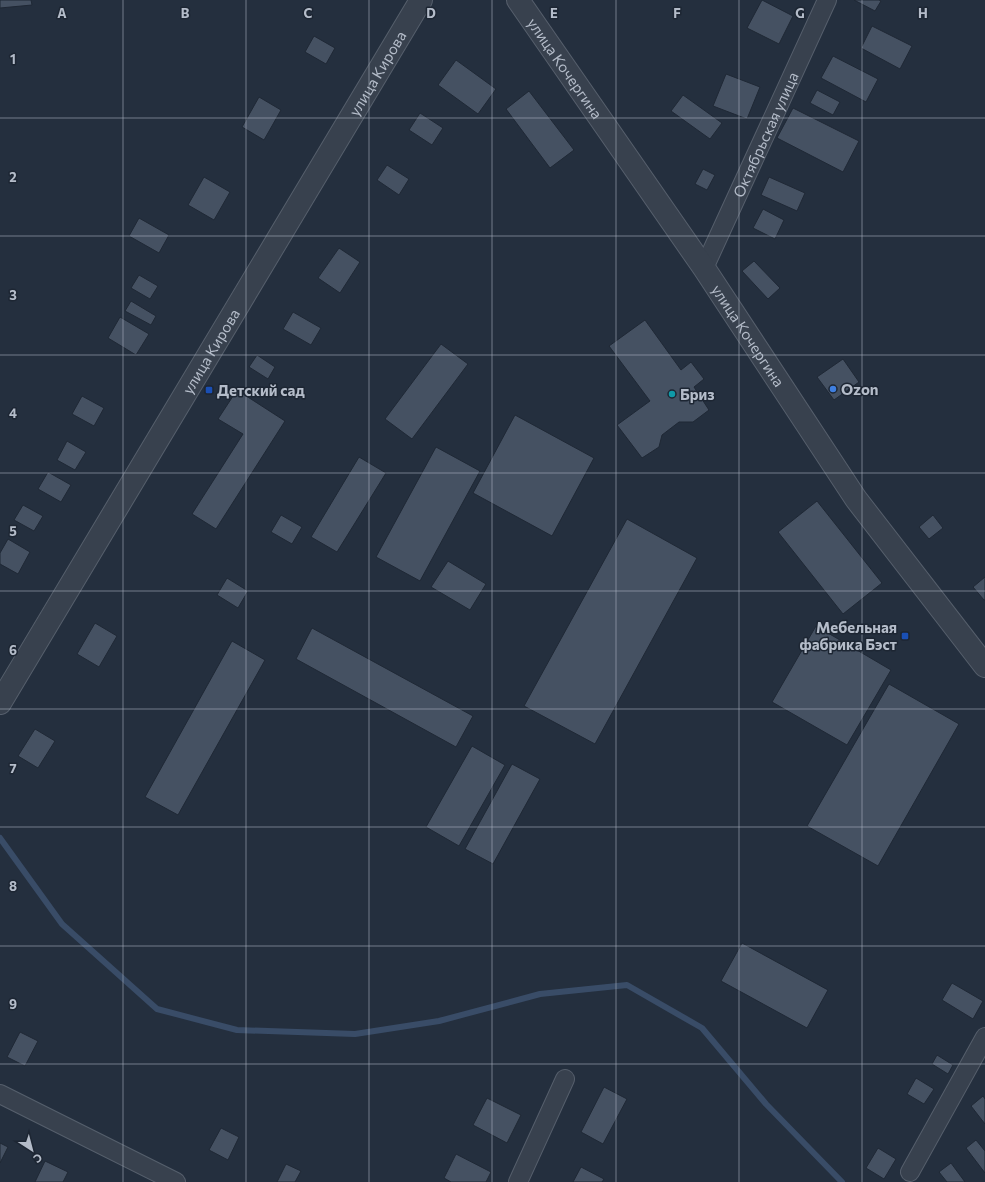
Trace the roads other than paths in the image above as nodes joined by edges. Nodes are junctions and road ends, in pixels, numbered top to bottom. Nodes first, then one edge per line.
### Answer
1 (421, 0) edge
2 (518, 0) edge
3 (827, 0) edge
4 (704, 268) junction
5 (985, 666) edge
6 (0, 703) edge
7 (985, 1037) edge
8 (565, 1079) dead end
9 (0, 1094) edge
10 (910, 1172) dead end
11 (176, 1182) edge
12 (518, 1182) edge

1 - 6 street, улица Кирова
2 - 4 street, улица Кочергина
3 - 4 street, Октябрьская улица
4 - 5 street, улица Кочергина
7 - 10 street
8 - 12 street
9 - 11 street

